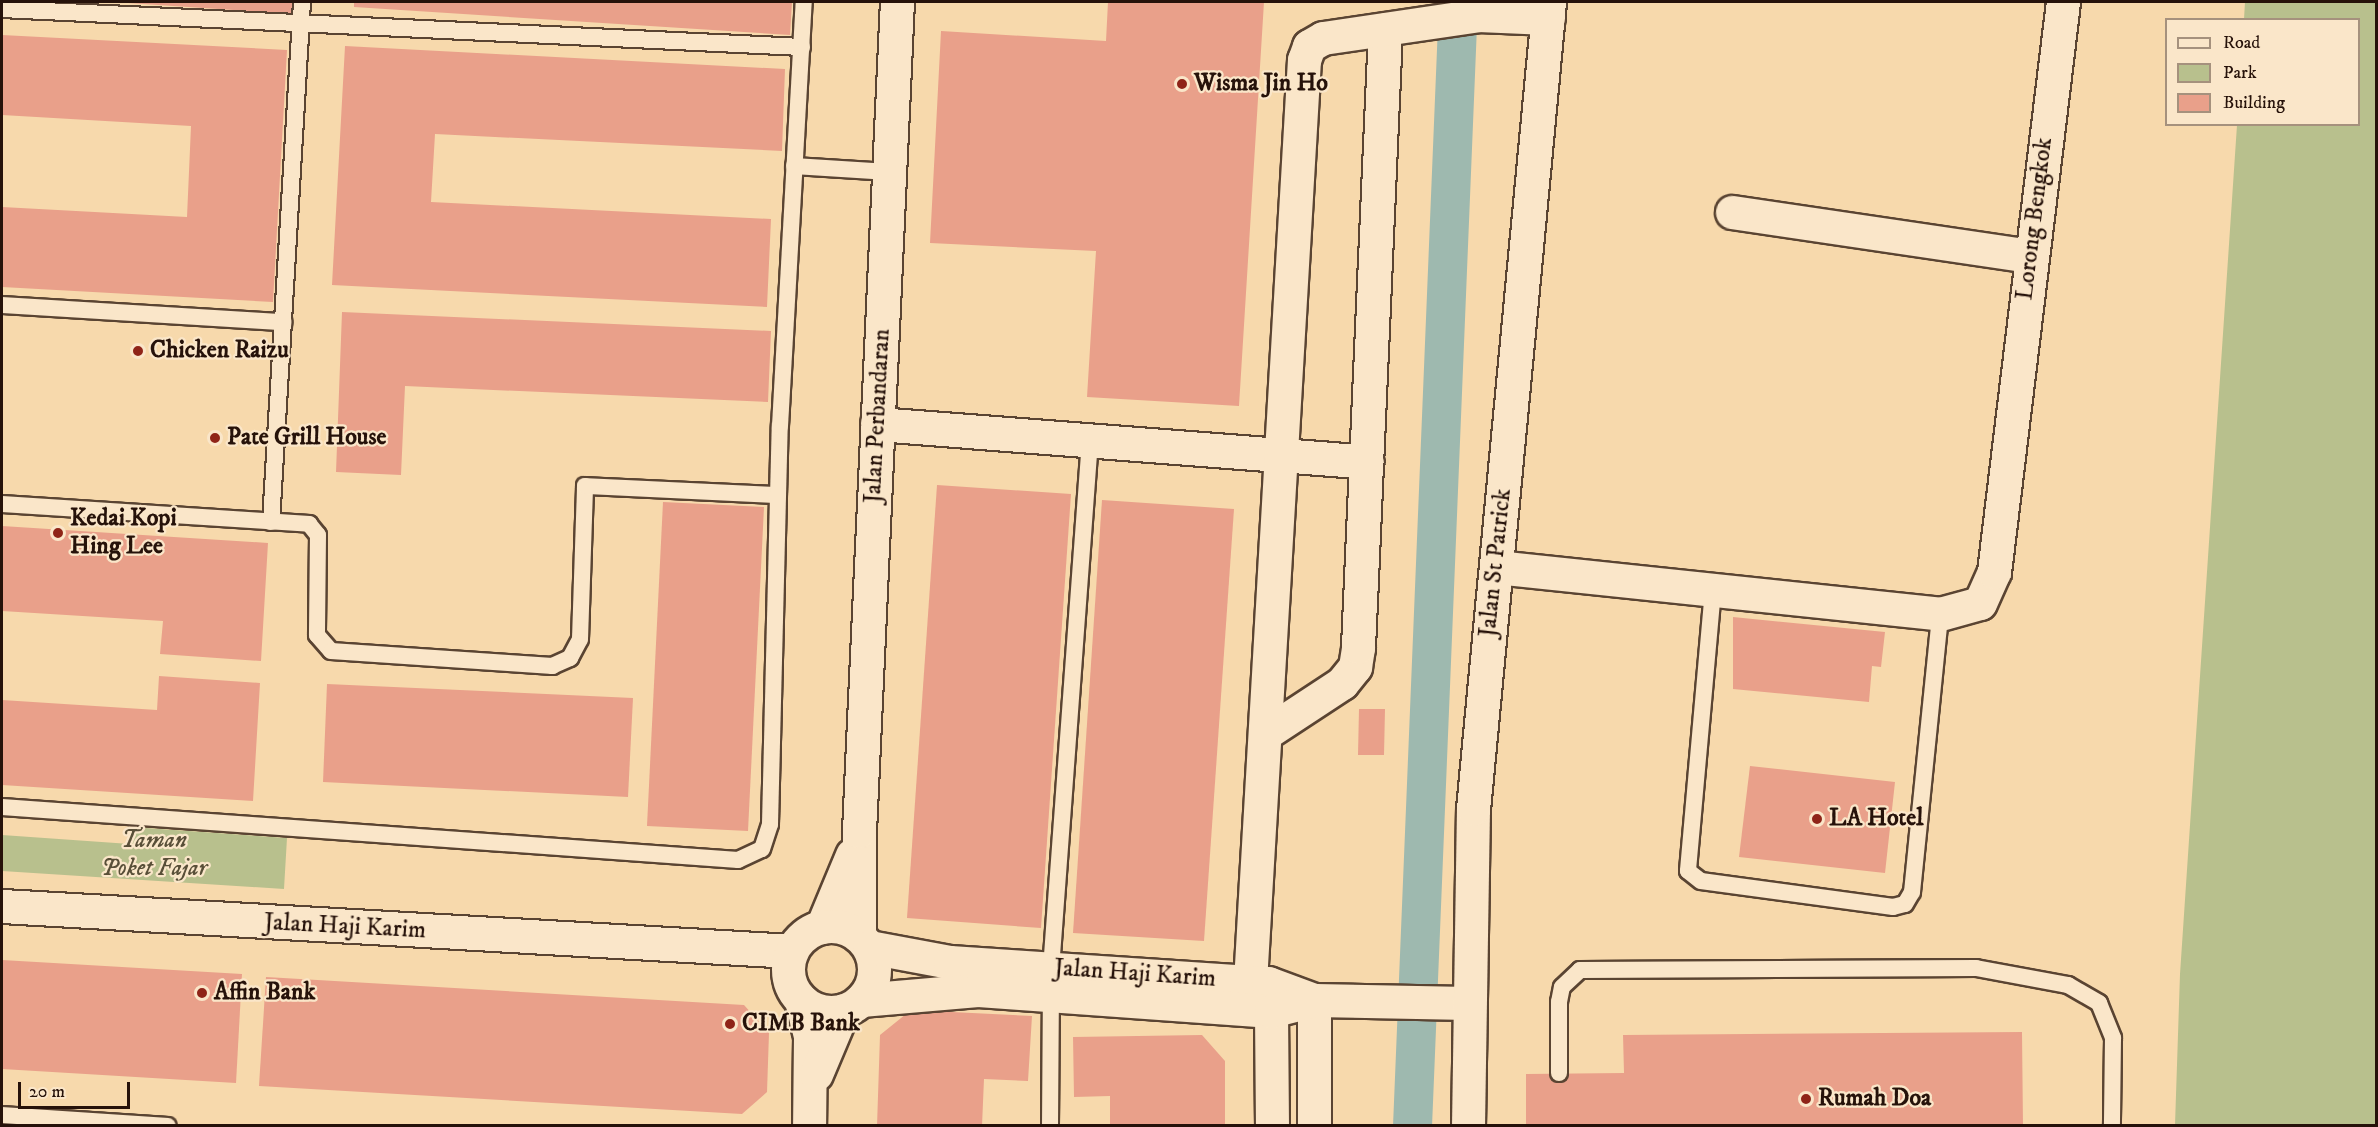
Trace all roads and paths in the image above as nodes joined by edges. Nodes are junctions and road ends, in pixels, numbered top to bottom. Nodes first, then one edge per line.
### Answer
1 (302, 2) edge
2 (804, 2) edge
3 (897, 2) edge
4 (2063, 2) edge
5 (2, 9) edge
6 (1548, 10) edge
7 (301, 23) junction
8 (1384, 30) junction
9 (802, 47) junction
10 (794, 166) junction
11 (889, 172) junction
12 (1732, 212) dead end
13 (2030, 256) junction
14 (2, 305) edge
15 (283, 322) junction
16 (878, 424) junction
17 (1090, 441) junction
18 (1282, 455) junction
19 (1366, 462) junction
20 (778, 495) junction
21 (2, 504) edge
22 (271, 522) junction
23 (1496, 567) junction
24 (1713, 590) junction
25 (1940, 614) junction
26 (1266, 733) junction
27 (2, 807) edge
28 (859, 831) junction
29 (11, 909) edge
30 (822, 927) junction
31 (864, 942) junction
32 (794, 975) junction
33 (1051, 982) junction
34 (1250, 982) junction
35 (1314, 1000) junction
36 (1468, 1003) junction
37 (852, 1005) junction
38 (1271, 1011) junction
39 (1271, 1060) junction
40 (1314, 1060) junction
41 (1559, 1073) dead end
42 (810, 1090) junction
43 (2, 1115) edge
44 (168, 1125) edge
45 (809, 1125) edge
46 (1050, 1125) edge
47 (1272, 1125) edge
48 (1314, 1125) edge
49 (1468, 1125) edge
50 (2112, 1125) edge

1 - 7 lane
2 - 9 lane
3 - 11 street, Jalan Perbandaran
4 - 13 street, Lorong Bengkok
5 - 7 lane
6 - 8 street
6 - 23 street, Jalan St Patrick
7 - 9 lane
7 - 15 lane
8 - 18 street
8 - 19 street
9 - 10 lane
10 - 11 lane
10 - 20 lane
11 - 16 street, Jalan Perbandaran
12 - 13 street
13 - 25 street, Lorong Bengkok
14 - 15 lane
15 - 22 lane
16 - 17 street
16 - 28 street, Jalan Perbandaran
17 - 18 street
17 - 33 lane
18 - 19 street
18 - 26 street
19 - 26 street
20 - 22 lane
20 - 27 lane
21 - 22 lane
23 - 24 street, Lorong Bengkok
23 - 36 street, Jalan St Patrick
24 - 25 street, Lorong Bengkok
24 - 25 lane
26 - 34 street
28 - 30 street, Jalan Perbandaran
28 - 31 street, Jalan Perbandaran
29 - 32 street, Jalan Haji Karim
30 - 31 street
30 - 32 street
31 - 33 street, Jalan Haji Karim
31 - 37 street
32 - 37 street
32 - 42 street
33 - 34 street, Jalan Haji Karim
33 - 37 street, Jalan Haji Karim
33 - 38 street, Jalan Haji Karim
33 - 46 lane
34 - 35 street, Jalan Haji Karim
35 - 36 street, Jalan Haji Karim
35 - 38 street, Jalan Haji Karim
35 - 40 street
36 - 49 street, Jalan St Patrick
37 - 42 street
38 - 39 street
39 - 40 street
39 - 47 street
40 - 48 street
41 - 50 lane
42 - 45 street
43 - 44 lane

